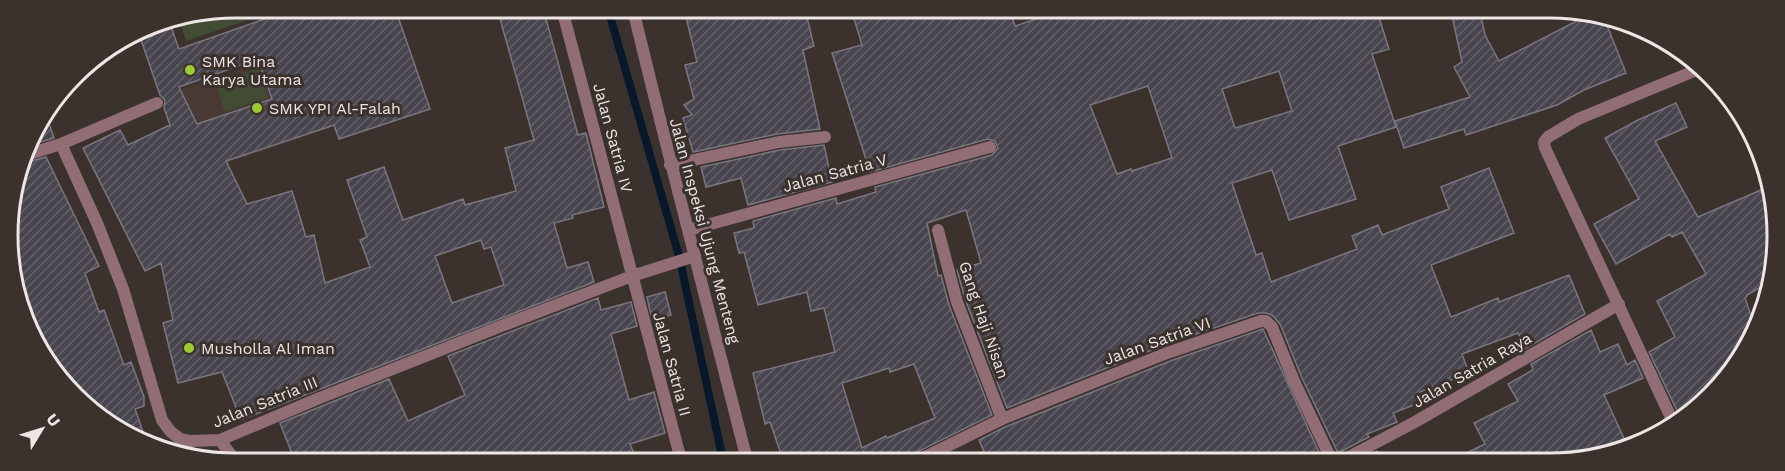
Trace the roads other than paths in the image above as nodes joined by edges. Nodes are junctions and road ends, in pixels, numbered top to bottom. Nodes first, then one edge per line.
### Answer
1 (565, 18) edge
2 (635, 18) edge
3 (1693, 72) edge
4 (157, 103) dead end
5 (825, 137) dead end
6 (61, 144) junction
7 (990, 147) dead end
8 (35, 152) edge
9 (670, 165) junction
10 (689, 230) junction
11 (938, 230) dead end
12 (695, 256) junction
13 (638, 274) junction
14 (1619, 304) junction
15 (1670, 416) edge
16 (1002, 419) junction
17 (220, 440) junction
18 (230, 453) edge
19 (679, 453) edge
20 (745, 453) edge
21 (933, 453) edge
22 (1328, 453) edge
23 (1356, 453) edge

1 - 13 street, Jalan Satria IV
2 - 9 street, Jalan Inspeksi Ujung Menteng
3 - 14 street
4 - 6 street
5 - 9 street
6 - 8 street
6 - 17 street, Jalan Satria III
7 - 10 street, Jalan Satria V
9 - 10 street, Jalan Inspeksi Ujung Menteng
10 - 12 street, Jalan Inspeksi Ujung Menteng
11 - 16 street, Gang Haji Nisan
12 - 13 street, Jalan Satria III
12 - 20 street, Jalan Inspeksi Ujung Menteng
13 - 17 street, Jalan Satria III
13 - 19 street, Jalan Satria II
14 - 15 street
14 - 23 street, Jalan Satria Raya
16 - 21 street, Jalan Satria VI
16 - 22 street, Jalan Satria VI
17 - 18 street

